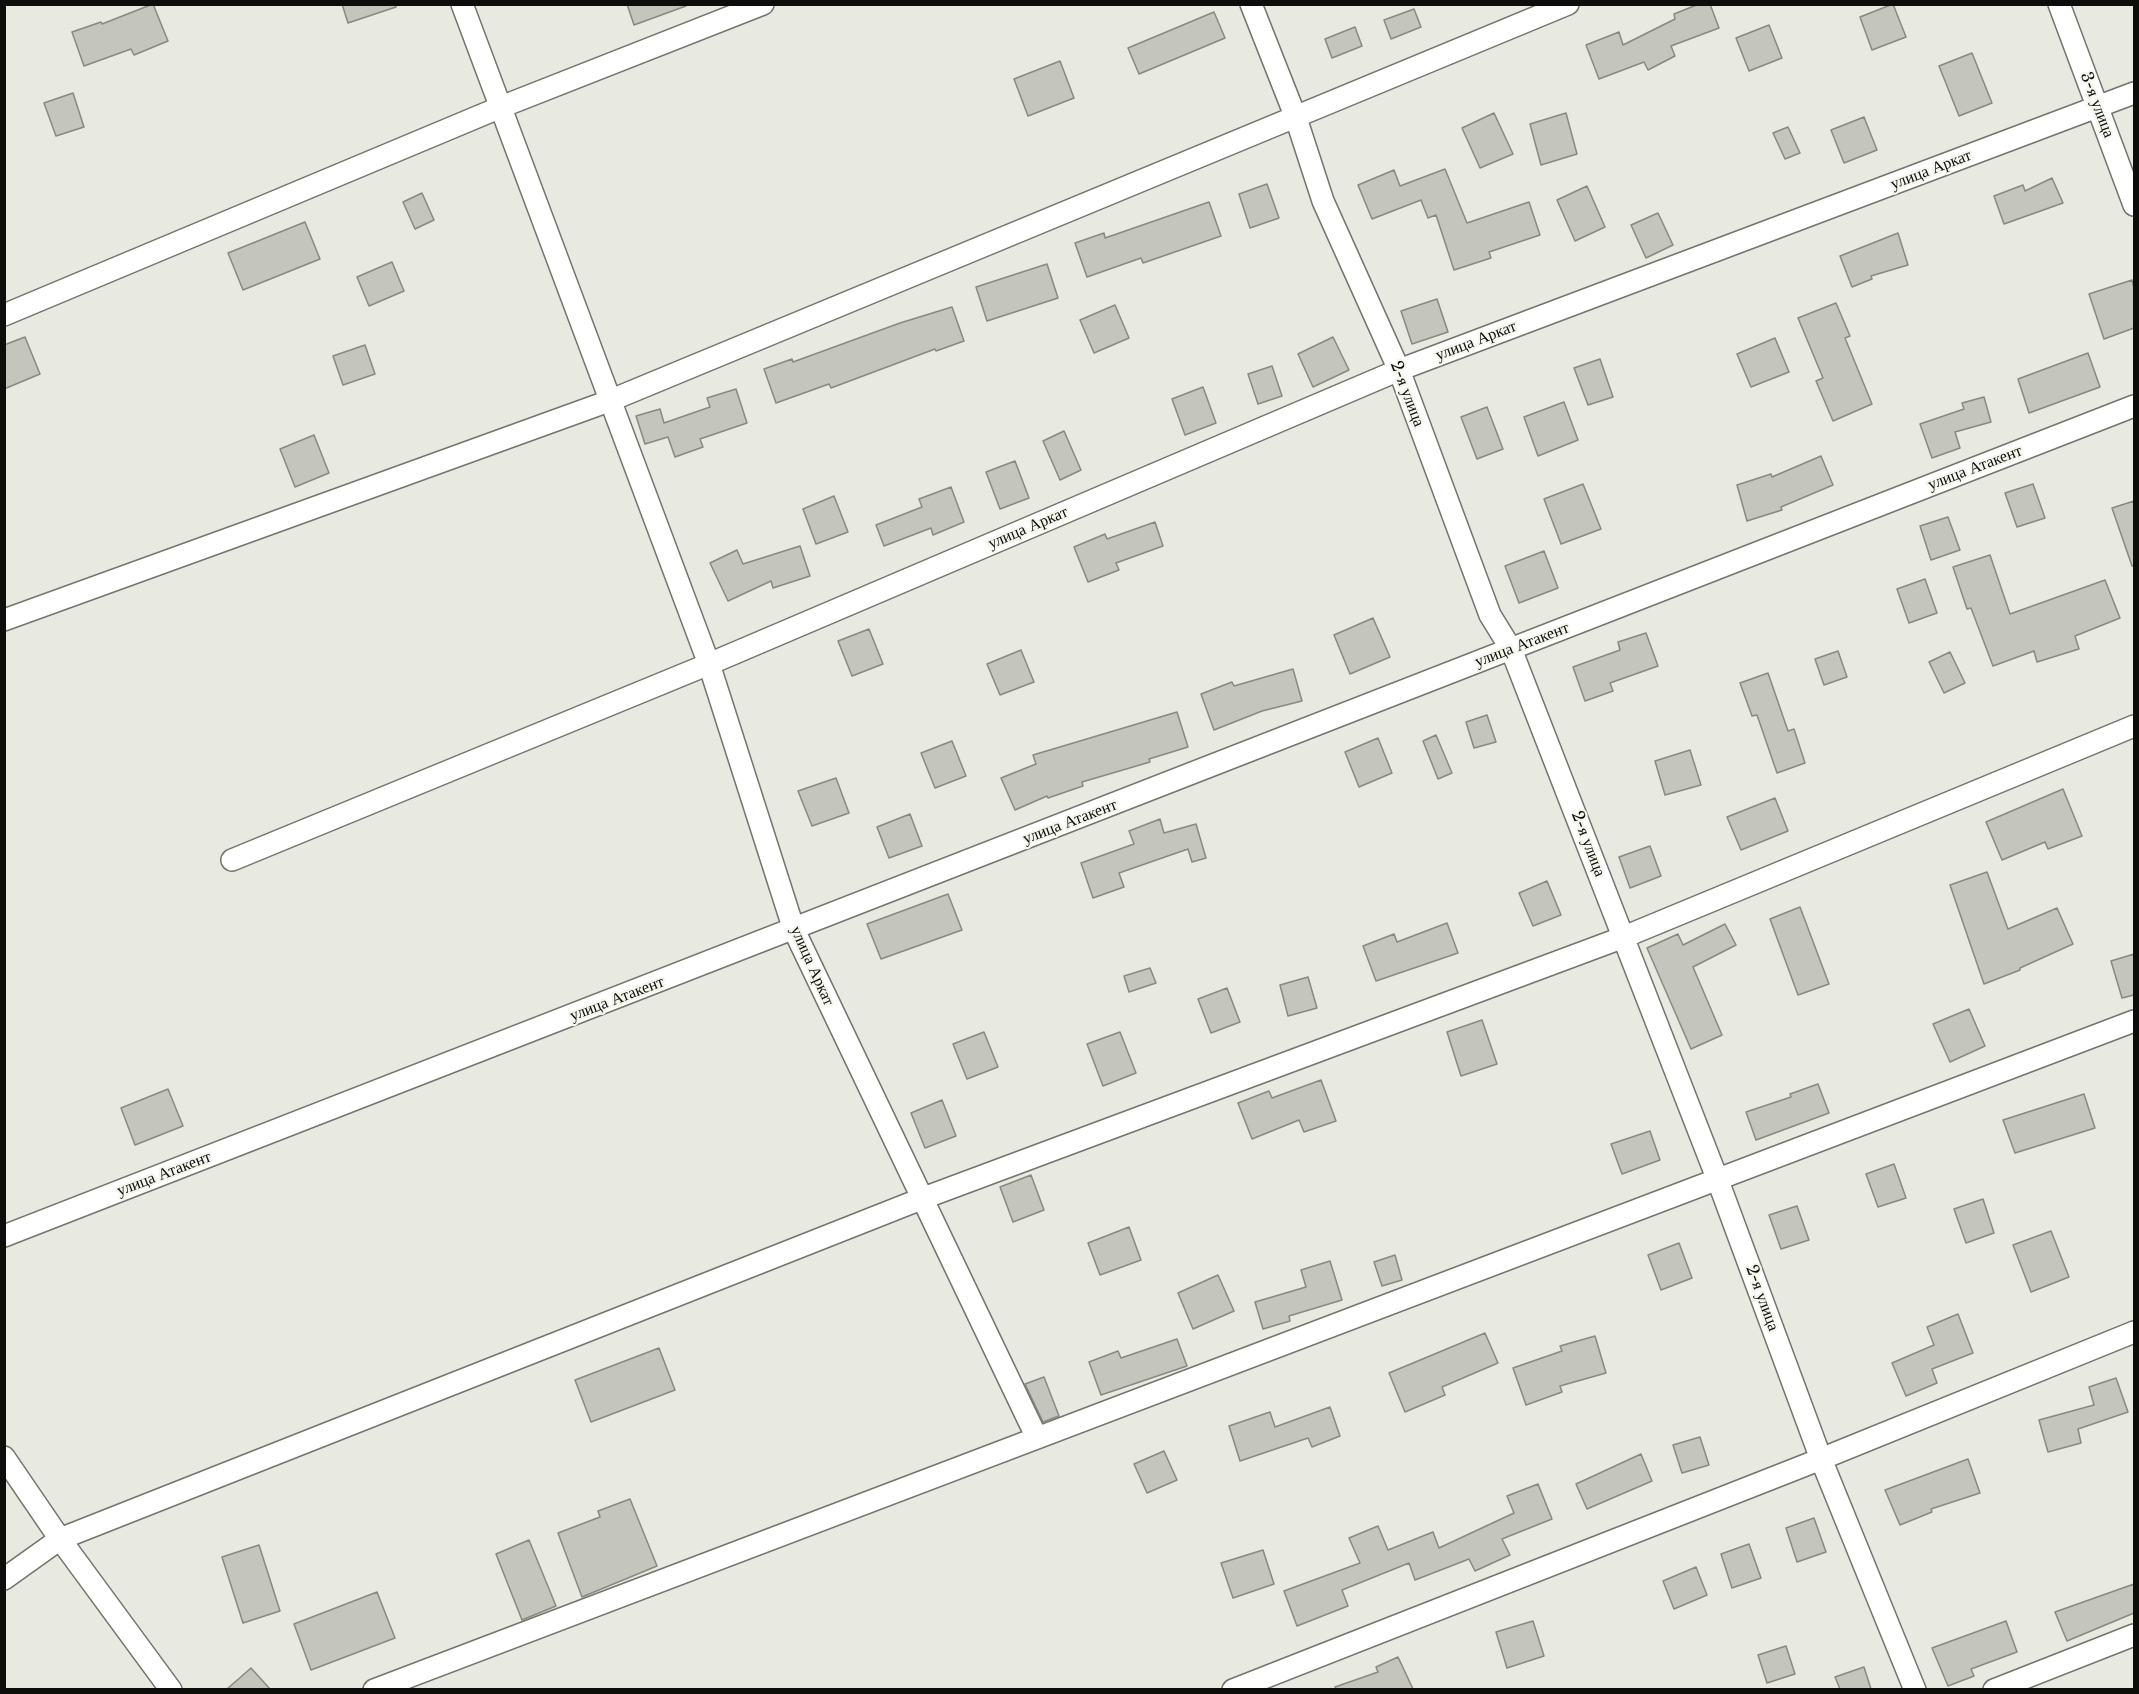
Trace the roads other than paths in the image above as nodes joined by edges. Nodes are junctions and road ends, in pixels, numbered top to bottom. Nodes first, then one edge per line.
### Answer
1 (462, 4) edge
2 (763, 4) edge
3 (1251, 4) edge
4 (1568, 4) edge
5 (2059, 4) edge
6 (2134, 93) edge
7 (501, 107) junction
8 (2098, 108) junction
9 (1296, 118) junction
10 (2134, 205) edge
11 (4, 315) edge
12 (1399, 370) junction
13 (609, 401) junction
14 (2134, 406) edge
15 (4, 620) edge
16 (1512, 649) junction
17 (709, 664) junction
18 (2134, 726) edge
19 (232, 860) dead end
20 (794, 930) junction
21 (1624, 937) junction
22 (2134, 1021) edge
23 (1717, 1178) junction
24 (921, 1199) junction
25 (4, 1236) edge
26 (2134, 1332) edge
27 (1037, 1438) junction
28 (4, 1457) edge
29 (1821, 1459) junction
30 (60, 1539) junction
31 (4, 1579) edge
32 (2134, 1635) edge
33 (171, 1689) edge
34 (374, 1689) edge
35 (1233, 1689) edge
36 (1915, 1689) edge
37 (1994, 1689) edge

1 - 7 street
2 - 7 street
3 - 9 street, 2-я улица
4 - 9 street
5 - 8 street, 3-я улица
6 - 8 street, улица Аркат
7 - 11 street
7 - 13 street
8 - 10 street, 3-я улица
8 - 12 street, улица Аркат
9 - 12 street, 2-я улица
9 - 13 street
12 - 16 street, 2-я улица
12 - 17 street, улица Аркат
13 - 15 street
13 - 17 street
14 - 16 street, улица Атакент
16 - 20 street, улица Атакент
16 - 21 street, 2-я улица
17 - 19 street
17 - 20 street, улица Аркат
18 - 21 street
20 - 24 street, улица Аркат
20 - 25 street, улица Атакент
21 - 23 street, 2-я улица
21 - 24 street
22 - 23 street
23 - 27 street
23 - 29 street, 2-я улица
24 - 27 street, улица Аркат
24 - 30 street
26 - 29 street
27 - 34 street
28 - 30 street
29 - 35 street
29 - 36 street, 2-я улица
30 - 31 street
30 - 33 street
32 - 37 street

